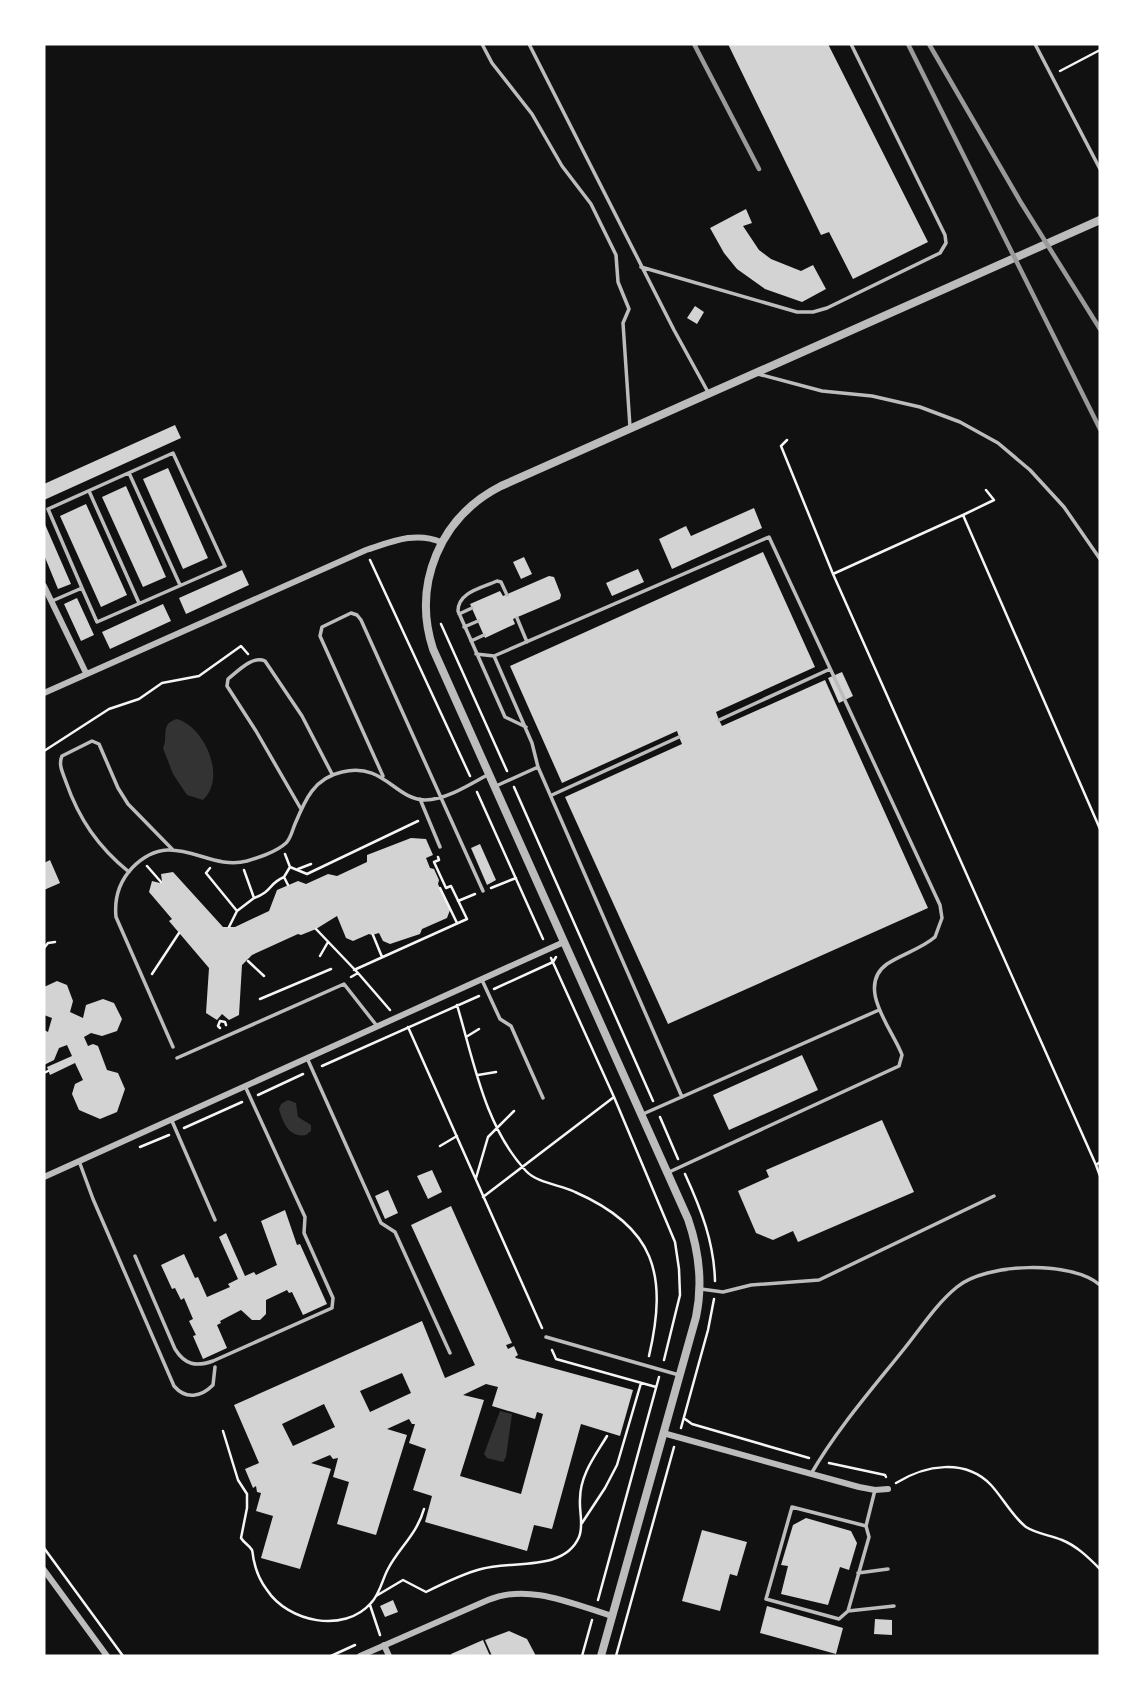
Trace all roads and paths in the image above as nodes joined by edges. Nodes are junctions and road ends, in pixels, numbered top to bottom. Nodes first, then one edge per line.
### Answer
1 (482, 44) edge
2 (529, 44) edge
3 (850, 44) edge
4 (1035, 44) edge
5 (1100, 50) edge
6 (1051, 76) junction
7 (1100, 169) edge
8 (1100, 220) edge
9 (642, 267) junction
10 (757, 373) junction
11 (709, 394) junction
12 (630, 429) junction
13 (787, 440) dead end
14 (129, 473) junction
15 (89, 491) junction
16 (986, 491) dead end
17 (963, 515) junction
18 (441, 542) junction
19 (366, 550) junction
20 (1100, 559) edge
21 (832, 574) junction
22 (180, 585) junction
23 (44, 586) edge
24 (82, 587) junction
25 (505, 594) dead end
26 (52, 601) junction
27 (139, 603) junction
28 (472, 608) dead end
29 (459, 614) junction
30 (516, 620) dead end
31 (478, 621) dead end
32 (440, 623) dead end
33 (464, 626) junction
34 (484, 635) dead end
35 (471, 640) junction
36 (527, 642) junction
37 (476, 654) junction
38 (494, 656) junction
39 (253, 660) junction
40 (830, 669) junction
41 (86, 673) junction
42 (44, 693) edge
43 (719, 720) dead end
44 (526, 727) junction
45 (680, 737) dead end
46 (44, 751) edge
47 (538, 767) junction
48 (489, 774) junction
49 (332, 775) junction
50 (384, 778) junction
51 (510, 780) junction
52 (473, 783) junction
53 (494, 787) junction
54 (552, 796) junction
55 (441, 797) junction
56 (420, 799) junction
57 (301, 809) junction
58 (427, 817) junction
59 (294, 827) junction
60 (300, 829) dead end
61 (1100, 829) edge
62 (369, 845) junction
63 (440, 847) joint
64 (173, 850) junction
65 (372, 853) dead end
66 (142, 860) junction
67 (216, 860) junction
68 (241, 862) junction
69 (311, 863) dead end
70 (298, 869) junction
71 (129, 872) junction
72 (284, 877) junction
73 (161, 882) dead end
74 (288, 885) dead end
75 (440, 888) dead end
76 (483, 891) dead end
77 (254, 898) junction
78 (237, 911) junction
79 (457, 923) junction
80 (229, 927) dead end
81 (316, 929) dead end
82 (179, 933) dead end
83 (419, 934) dead end
84 (373, 935) dead end
85 (408, 939) dead end
86 (421, 939) junction
87 (55, 942) dead end
88 (328, 942) junction
89 (564, 942) junction
90 (410, 944) junction
91 (44, 948) edge
92 (548, 949) junction
93 (320, 956) dead end
94 (382, 957) junction
95 (248, 961) dead end
96 (331, 969) dead end
97 (356, 971) junction
98 (264, 976) dead end
99 (350, 977) dead end
100 (482, 980) junction
101 (144, 986) junction
102 (260, 999) dead end
103 (457, 1005) dead end
104 (879, 1010) junction
105 (223, 1014) dead end
106 (396, 1018) junction
107 (223, 1021) dead end
108 (378, 1027) junction
109 (408, 1027) dead end
110 (479, 1029) dead end
111 (466, 1037) junction
112 (173, 1047) dead end
113 (177, 1058) dead end
114 (307, 1058) junction
115 (48, 1071) dead end
116 (496, 1072) dead end
117 (44, 1073) edge
118 (478, 1075) junction
119 (245, 1086) junction
120 (543, 1097) dead end
121 (614, 1097) junction
122 (682, 1097) junction
123 (656, 1109) junction
124 (514, 1111) dead end
125 (641, 1115) junction
126 (171, 1119) junction
127 (496, 1126) junction
128 (457, 1136) junction
129 (440, 1146) dead end
130 (79, 1161) junction
131 (1100, 1163) edge
132 (1096, 1165) junction
133 (682, 1166) junction
134 (523, 1167) junction
135 (667, 1173) junction
136 (1100, 1176) edge
137 (44, 1177) edge
138 (475, 1178) junction
139 (994, 1196) dead end
140 (483, 1197) junction
141 (215, 1220) dead end
142 (135, 1256) dead end
143 (1100, 1285) edge
144 (700, 1289) junction
145 (715, 1291) junction
146 (546, 1337) junction
147 (450, 1353) dead end
148 (646, 1366) junction
149 (215, 1367) dead end
150 (661, 1370) junction
151 (680, 1375) junction
152 (641, 1383) junction
153 (656, 1387) junction
154 (685, 1419) junction
155 (223, 1431) dead end
156 (663, 1433) junction
157 (607, 1436) dead end
158 (677, 1437) junction
159 (818, 1461) junction
160 (811, 1474) junction
161 (888, 1489) junction
162 (875, 1490) junction
163 (424, 1510) dead end
164 (582, 1523) junction
165 (866, 1526) junction
166 (44, 1548) edge
167 (888, 1569) dead end
168 (1100, 1569) edge
169 (44, 1570) edge
170 (858, 1573) junction
171 (376, 1597) junction
172 (370, 1605) junction
173 (894, 1606) dead end
174 (595, 1611) junction
175 (848, 1611) junction
176 (612, 1616) junction
177 (384, 1645) junction
178 (107, 1656) edge
179 (123, 1656) edge
180 (360, 1656) edge
181 (389, 1656) edge
182 (582, 1656) edge
183 (601, 1656) edge
184 (616, 1656) edge

1 - 12 lane
2 - 9 lane
3 - 9 lane
4 - 6 lane
5 - 6 path
6 - 7 lane
8 - 10 street
9 - 11 lane
10 - 11 street
10 - 20 lane
11 - 12 street
12 - 18 street
13 - 21 path
14 - 15 lane
14 - 22 lane
14 - 22 lane
15 - 24 lane
15 - 27 lane
16 - 17 path
17 - 21 path
17 - 61 path
18 - 19 street
18 - 48 street
19 - 41 street
19 - 52 path
21 - 132 path
22 - 27 lane
23 - 26 street
24 - 26 lane
24 - 27 lane
25 - 29 lane
26 - 41 street
28 - 29 lane
29 - 33 lane
30 - 36 lane
31 - 33 lane
32 - 51 path
33 - 35 lane
34 - 35 lane
35 - 37 lane
36 - 38 lane
36 - 40 lane
37 - 38 lane
37 - 44 lane
38 - 44 lane
39 - 46 path
39 - 49 lane
39 - 57 lane
40 - 43 lane
40 - 104 lane
41 - 42 street
44 - 47 lane
45 - 54 lane
47 - 51 lane
47 - 54 lane
48 - 52 lane
48 - 53 street
49 - 50 lane
49 - 57 lane
50 - 55 lane
50 - 56 lane
51 - 53 lane
51 - 123 path
52 - 55 lane
52 - 92 path
53 - 89 street
54 - 122 lane
55 - 56 lane
55 - 76 lane
56 - 58 lane
57 - 59 lane
58 - 62 path
58 - 63 lane
59 - 60 lane
59 - 68 lane
62 - 65 path
62 - 70 path
63 - 79 path
64 - 66 lane
64 - 67 lane
64 - 71 lane
66 - 71 lane
66 - 73 path
67 - 68 lane
67 - 78 path
68 - 77 path
69 - 70 path
70 - 72 path
71 - 101 lane
72 - 74 path
72 - 77 path
75 - 79 path
77 - 78 path
78 - 80 path
79 - 86 path
81 - 88 path
82 - 101 path
83 - 86 path
84 - 94 path
85 - 90 path
86 - 90 path
87 - 91 path
88 - 93 path
88 - 97 path
89 - 92 street
89 - 125 street
90 - 94 path
92 - 100 street
92 - 121 path
94 - 97 path
95 - 98 path
96 - 102 path
97 - 99 path
97 - 106 path
100 - 106 street
100 - 120 lane
101 - 112 lane
103 - 111 path
104 - 122 lane
104 - 133 lane
105 - 107 path
106 - 108 street
108 - 113 lane
108 - 114 street
109 - 128 path
110 - 111 path
111 - 118 path
114 - 119 street
114 - 147 lane
115 - 117 path
116 - 118 path
118 - 127 path
119 - 126 street
119 - 142 lane
121 - 134 path
121 - 150 path
122 - 123 lane
123 - 125 lane
123 - 133 path
124 - 127 path
125 - 135 street
126 - 130 street
126 - 141 lane
127 - 134 path
127 - 138 path
128 - 129 path
128 - 138 path
130 - 137 street
130 - 149 lane
131 - 132 path
132 - 136 path
133 - 135 lane
133 - 145 path
134 - 140 path
134 - 148 path
135 - 144 street
138 - 140 path
139 - 145 lane
140 - 146 path
143 - 159 lane
144 - 145 lane
144 - 151 street
145 - 154 path
146 - 148 lane
146 - 152 path
148 - 150 lane
150 - 151 lane
150 - 153 path
151 - 156 street
152 - 153 path
152 - 164 path
153 - 174 path
154 - 156 path
154 - 158 path
154 - 159 path
155 - 172 path
156 - 158 street
156 - 176 street
157 - 164 path
158 - 160 street
158 - 184 path
159 - 160 lane
159 - 161 path
160 - 162 street
161 - 162 street
161 - 168 path
162 - 165 lane
163 - 171 path
164 - 171 path
165 - 170 lane
165 - 175 lane
166 - 179 path
167 - 170 lane
169 - 178 street
170 - 175 lane
171 - 172 path
172 - 177 path
173 - 175 lane
174 - 176 street
174 - 177 street
174 - 182 path
176 - 183 street
177 - 180 street
177 - 181 street

